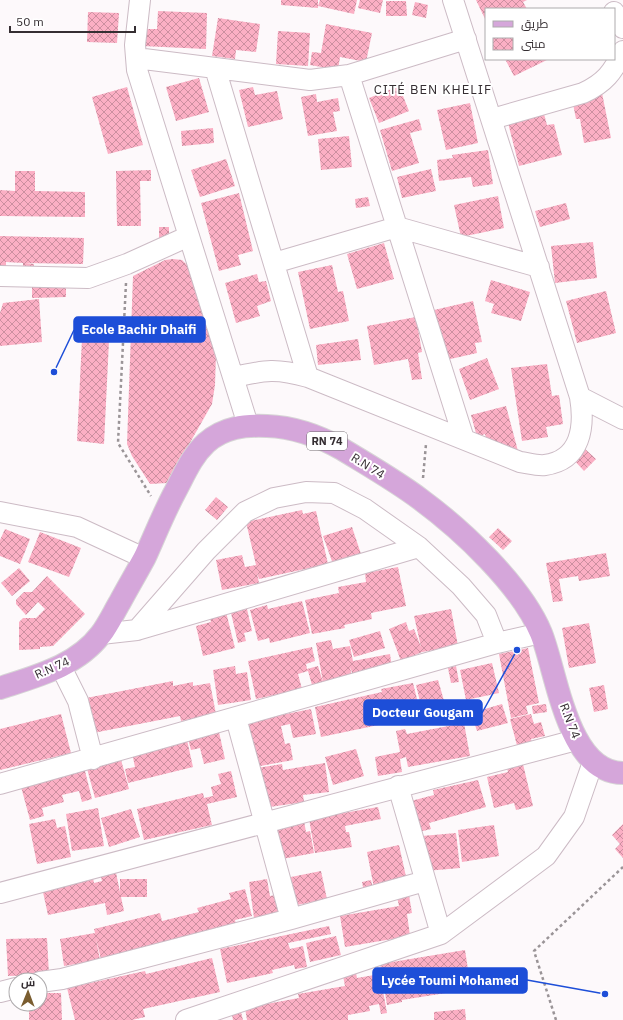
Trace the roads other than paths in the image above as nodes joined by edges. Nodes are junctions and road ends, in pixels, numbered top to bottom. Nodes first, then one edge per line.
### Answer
1 (140, 0) edge
2 (454, 0) edge
3 (615, 14) edge
4 (623, 28) edge
5 (466, 39) junction
6 (623, 51) edge
7 (136, 58) junction
8 (215, 68) junction
9 (618, 72) edge
10 (349, 76) junction
11 (492, 119) junction
12 (397, 227) junction
13 (189, 236) junction
14 (274, 263) junction
15 (539, 267) junction
16 (0, 276) edge
17 (234, 377) junction
18 (308, 377) junction
19 (580, 397) junction
20 (623, 418) edge
21 (248, 425) junction
22 (464, 439) junction
23 (0, 512) edge
24 (419, 547) junction
25 (144, 558) junction
26 (137, 630) junction
27 (541, 633) junction
28 (101, 634) junction
29 (497, 643) junction
30 (61, 667) junction
31 (0, 688) edge
32 (236, 718) junction
33 (576, 740) junction
34 (93, 759) junction
35 (593, 762) junction
36 (623, 773) edge
37 (0, 784) edge
38 (398, 786) junction
39 (264, 822) junction
40 (425, 881) junction
41 (0, 892) edge
42 (291, 919) junction
43 (442, 934) junction
44 (48, 981) edge
45 (186, 1020) edge

1 - 7 street
2 - 5 street
3 - 4 street
5 - 10 street
5 - 11 street
6 - 9 street
7 - 8 street
7 - 13 street
8 - 10 street
8 - 14 street
9 - 11 street
10 - 12 street
11 - 15 street
12 - 14 street
12 - 15 street
12 - 22 street
13 - 16 street
13 - 17 street
14 - 18 street
15 - 19 street
17 - 18 street
17 - 21 street
18 - 22 street
19 - 20 street
19 - 22 street
21 - 25 main road, R.N 74 / RN 74
21 - 27 main road, R.N 74 / RN 74
23 - 25 street
24 - 26 street
24 - 26 street
24 - 29 street
25 - 28 main road, R.N 74 / RN 74
26 - 28 street
27 - 29 street
27 - 33 main road, R.N 74 / RN 74
28 - 30 main road, R.N 74 / RN 74
29 - 32 street
30 - 31 main road, R.N 74 / RN 74
30 - 34 street
32 - 34 street
32 - 39 street
33 - 35 main road, R.N 74 / RN 74
33 - 38 street
34 - 37 street
35 - 36 main road, R.N 74 / RN 74
35 - 43 street
38 - 39 street
38 - 40 street
39 - 41 street
39 - 42 street
40 - 42 street
40 - 43 street
42 - 44 street
43 - 45 street

